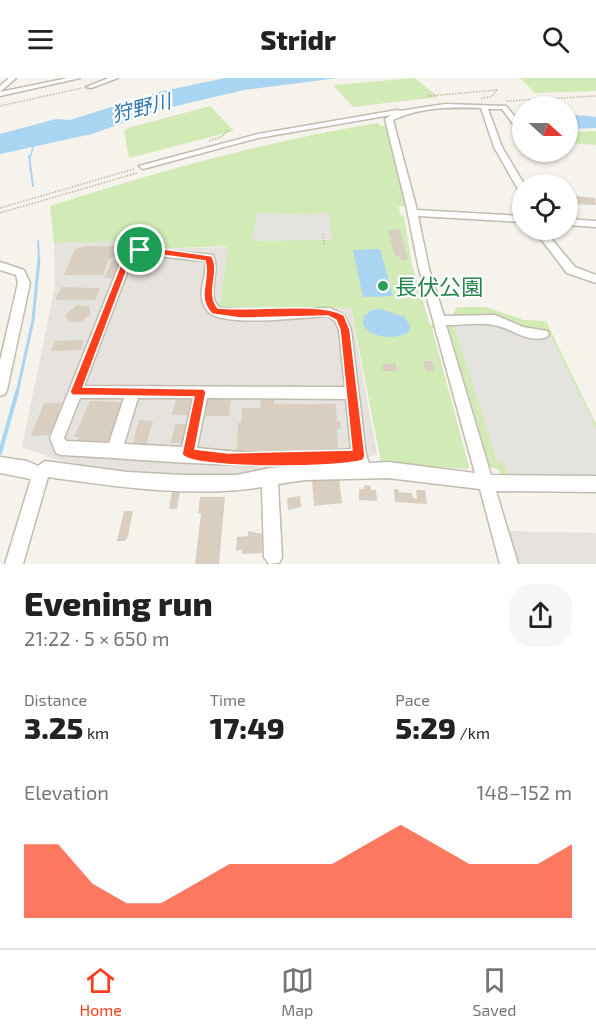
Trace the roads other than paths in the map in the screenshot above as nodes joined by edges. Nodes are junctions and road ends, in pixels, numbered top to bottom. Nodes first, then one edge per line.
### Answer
1 (13, 78) edge
2 (24, 78) edge
3 (77, 78) edge
4 (116, 78) edge
5 (58, 80) edge
6 (89, 87) road end
7 (32, 88) junction
8 (0, 93) edge
9 (482, 103) junction
10 (3, 106) edge
11 (419, 109) junction
12 (512, 117) edge
13 (143, 166) road end
14 (513, 174) edge
15 (413, 213) junction
16 (512, 218) edge
17 (578, 223) edge
18 (596, 224) edge
19 (547, 240) edge
20 (0, 266) edge
21 (596, 279) edge
22 (440, 321) junction
23 (543, 334) dead end
24 (0, 390) edge
25 (75, 392) junction
26 (133, 392) junction
27 (201, 392) junction
28 (352, 393) junction
29 (114, 452) junction
30 (188, 454) junction
31 (358, 456) junction
32 (0, 465) edge
33 (367, 471) junction
34 (40, 475) junction
35 (270, 476) junction
36 (487, 482) junction
37 (596, 484) edge
38 (273, 557) dead end
39 (14, 564) edge
40 (509, 564) edge

1 - 8 street
2 - 7 street
3 - 5 street
4 - 6 street
5 - 7 street
7 - 8 street
8 - 10 street
9 - 11 street
9 - 12 street
9 - 14 street
11 - 13 street
11 - 15 street
15 - 16 street
15 - 22 street
17 - 18 street
19 - 21 street
20 - 24 street
22 - 23 street
22 - 36 street
25 - 26 street
25 - 28 street
25 - 29 street
26 - 27 street
26 - 29 street
27 - 28 street
27 - 30 street
28 - 31 street
29 - 30 street
30 - 31 street
31 - 33 street
32 - 34 street
33 - 35 street
33 - 36 street
34 - 35 street
34 - 39 street
35 - 38 street
36 - 37 street
36 - 40 street

